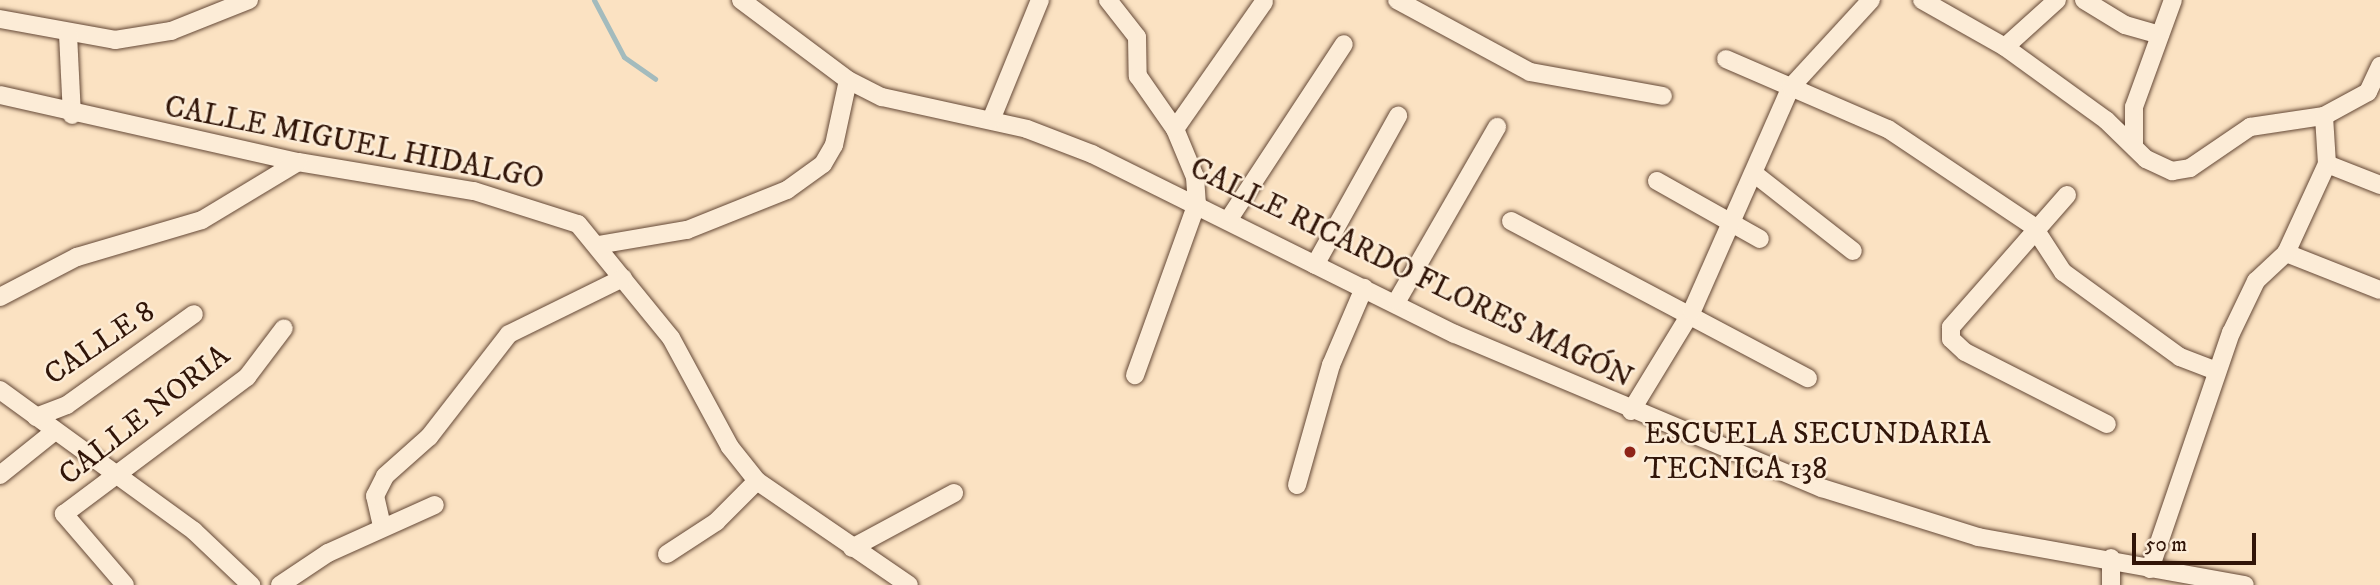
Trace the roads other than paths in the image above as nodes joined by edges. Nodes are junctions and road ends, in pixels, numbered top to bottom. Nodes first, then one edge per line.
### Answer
1 (249, 0) edge
2 (741, 0) edge
3 (1040, 0) edge
4 (1108, 0) edge
5 (1397, 0) edge
6 (1871, 0) edge
7 (1922, 0) edge
8 (2057, 0) edge
9 (2084, 0) edge
10 (2174, 0) edge
11 (1265, 2) dead end
12 (0, 19) edge
13 (68, 34) junction
14 (2160, 35) junction
15 (1344, 44) dead end
16 (2005, 47) junction
17 (1726, 59) dead end
18 (2380, 66) edge
19 (848, 80) junction
20 (1791, 87) junction
21 (2374, 94) edge
22 (0, 95) edge
23 (1663, 96) dead end
24 (2134, 107) junction
25 (72, 115) junction
26 (1398, 116) dead end
27 (2324, 116) junction
28 (991, 120) junction
29 (2106, 120) junction
30 (1497, 127) dead end
31 (1175, 129) junction
32 (2134, 145) junction
33 (298, 162) junction
34 (2327, 164) junction
35 (1756, 175) junction
36 (1657, 181) dead end
37 (2380, 185) edge
38 (2067, 195) dead end
39 (1197, 203) junction
40 (1229, 219) junction
41 (1511, 220) dead end
42 (1730, 222) junction
43 (2033, 226) junction
44 (1760, 239) dead end
45 (598, 245) junction
46 (1853, 251) dead end
47 (2286, 253) junction
48 (1315, 265) junction
49 (623, 278) junction
50 (1364, 288) junction
51 (2380, 290) edge
52 (0, 297) edge
53 (1396, 300) junction
54 (1692, 311) junction
55 (194, 314) dead end
56 (284, 328) dead end
57 (2216, 371) junction
58 (1135, 375) dead end
59 (1808, 377) dead end
60 (0, 390) edge
61 (1631, 411) junction
62 (36, 417) junction
63 (2107, 424) dead end
64 (55, 430) junction
65 (114, 472) junction
66 (0, 475) edge
67 (757, 481) junction
68 (1297, 485) dead end
69 (954, 493) dead end
70 (436, 505) dead end
71 (382, 526) junction
72 (852, 548) junction
73 (667, 554) dead end
74 (2111, 558) junction
75 (2150, 569) junction
76 (125, 585) edge
77 (251, 585) edge
78 (281, 585) edge
79 (909, 585) edge
80 (2111, 585) edge
81 (2245, 585) edge

1 - 13 street
2 - 19 street, CALLE RICARDO FLORES MAGÓN
3 - 28 street
4 - 31 street
5 - 23 street
6 - 20 street
7 - 16 street
8 - 16 street
9 - 14 street
10 - 14 street
11 - 31 street
12 - 13 street
13 - 25 street
14 - 24 street
15 - 40 street
16 - 29 street
17 - 20 street
18 - 21 street
19 - 28 street, CALLE RICARDO FLORES MAGÓN
19 - 45 street
20 - 35 street
20 - 43 street
21 - 27 street
22 - 25 street, CALLE MIGUEL HIDALGO
24 - 29 street
24 - 32 street
25 - 33 street, CALLE MIGUEL HIDALGO
26 - 48 street
27 - 32 street
27 - 34 street
28 - 39 street, CALLE RICARDO FLORES MAGÓN
29 - 32 street
30 - 53 street
31 - 39 street
33 - 45 street, CALLE MIGUEL HIDALGO
33 - 52 street
34 - 37 street
34 - 47 street
35 - 42 street
35 - 46 street
36 - 42 street
38 - 43 street
39 - 40 street, CALLE RICARDO FLORES MAGÓN
39 - 58 street
40 - 48 street, CALLE RICARDO FLORES MAGÓN
41 - 54 street
42 - 44 street
42 - 54 street
43 - 57 street
43 - 63 street
45 - 49 street, CALLE MIGUEL HIDALGO
47 - 51 street
47 - 57 street
48 - 50 street, CALLE RICARDO FLORES MAGÓN
49 - 67 street, CALLE MIGUEL HIDALGO
49 - 71 street
50 - 53 street, CALLE RICARDO FLORES MAGÓN
50 - 68 street
53 - 61 street, CALLE RICARDO FLORES MAGÓN
54 - 59 street
54 - 61 street
55 - 62 street, CALLE 8
56 - 65 street, CALLE NORIA
57 - 75 street
60 - 62 street
61 - 74 street, CALLE RICARDO FLORES MAGÓN
62 - 64 street
64 - 65 street
64 - 66 street, CALLE 8
65 - 76 street, CALLE NORIA
65 - 77 street
67 - 72 street, CALLE MIGUEL HIDALGO
67 - 73 street
69 - 72 street
70 - 71 street
71 - 78 street
72 - 79 street, CALLE MIGUEL HIDALGO
74 - 75 street, CALLE RICARDO FLORES MAGÓN
74 - 80 street
75 - 81 street, CALLE RICARDO FLORES MAGÓN

